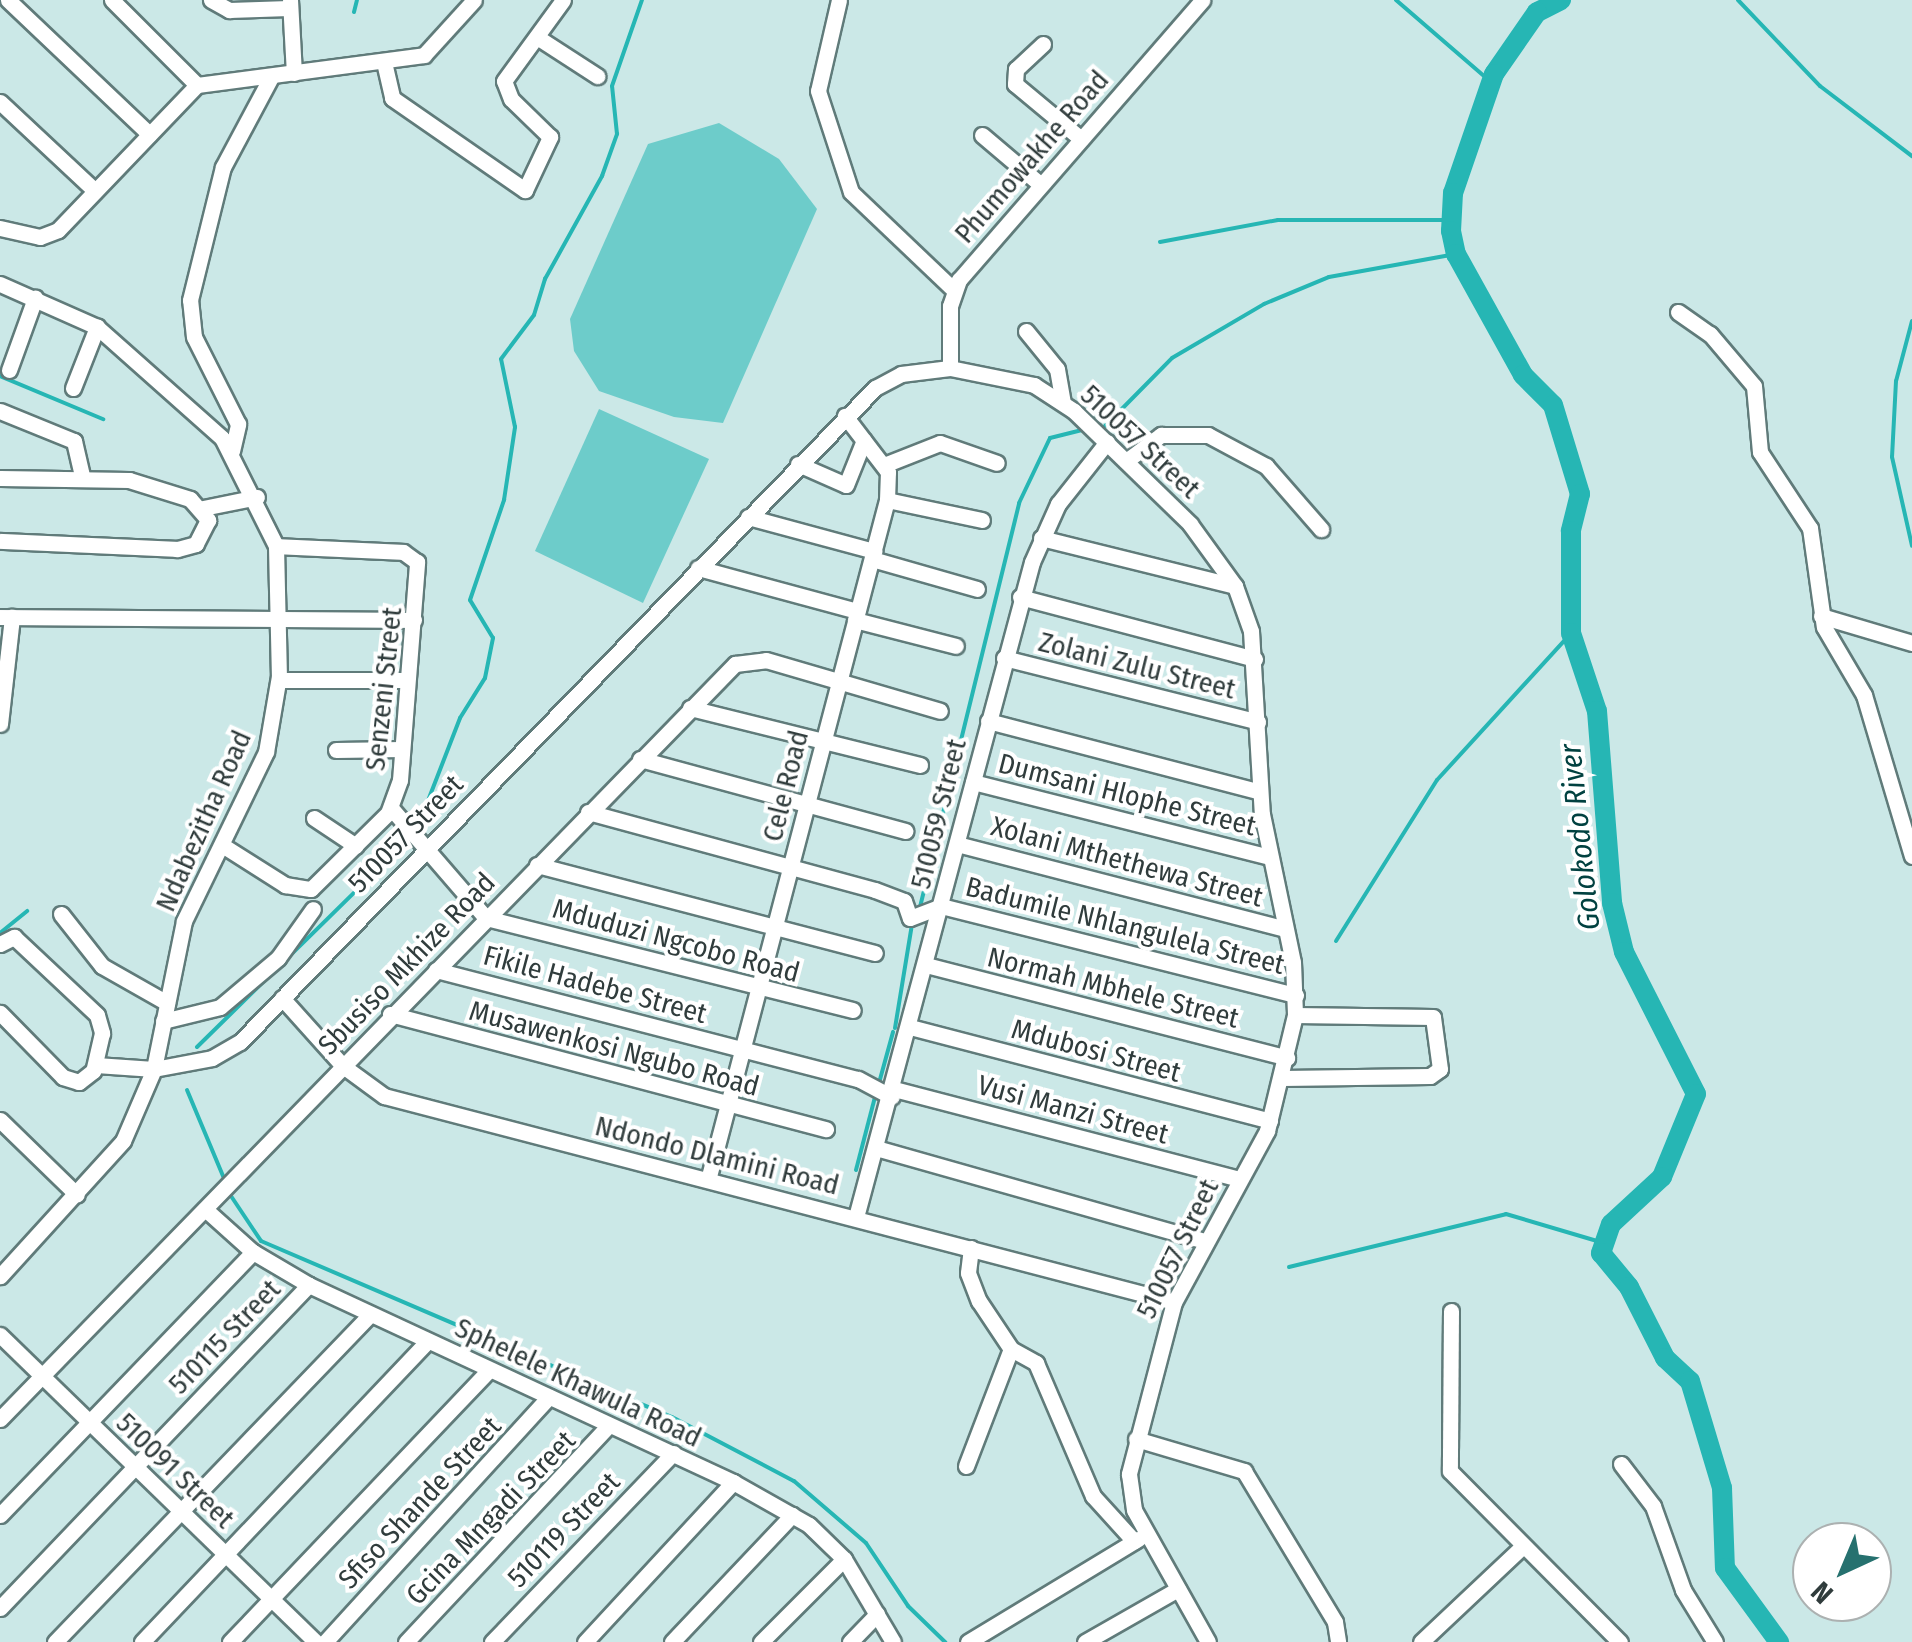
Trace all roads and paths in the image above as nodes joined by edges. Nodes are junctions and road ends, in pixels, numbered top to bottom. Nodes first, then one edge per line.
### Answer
1 (8, 0) edge
2 (112, 0) edge
3 (211, 0) edge
4 (562, 0) edge
5 (839, 0) edge
6 (1202, 0) edge
7 (471, 2) edge
8 (290, 4) edge
9 (537, 37) junction
10 (1043, 44) dead end
11 (384, 62) junction
12 (294, 73) junction
13 (271, 76) junction
14 (596, 76) dead end
15 (198, 85) junction
16 (0, 102) edge
17 (149, 134) junction
18 (982, 135) dead end
19 (1081, 139) junction
20 (1041, 185) junction
21 (94, 191) junction
22 (0, 228) edge
23 (0, 284) edge
24 (954, 290) junction
25 (35, 298) junction
26 (1678, 312) dead end
27 (97, 327) junction
28 (1026, 331) dead end
29 (950, 368) junction
30 (9, 370) dead end
31 (73, 388) dead end
32 (1063, 402) junction
33 (0, 411) edge
34 (846, 416) junction
35 (864, 440) junction
36 (1107, 442) junction
37 (232, 452) junction
38 (1126, 461) junction
39 (997, 463) dead end
40 (798, 464) junction
41 (884, 465) junction
42 (82, 477) junction
43 (0, 478) edge
44 (257, 497) junction
45 (887, 500) junction
46 (203, 508) junction
47 (748, 517) junction
48 (982, 520) dead end
49 (1321, 529) dead end
50 (1041, 538) junction
51 (0, 541) edge
52 (276, 546) junction
53 (873, 555) junction
54 (698, 568) junction
55 (1235, 586) junction
56 (977, 589) dead end
57 (1020, 597) junction
58 (856, 616) junction
59 (1821, 616) junction
60 (6, 617) edge
61 (414, 620) junction
62 (278, 622) junction
63 (1912, 643) edge
64 (956, 646) dead end
65 (1004, 658) junction
66 (1255, 659) junction
67 (279, 680) junction
68 (407, 680) junction
69 (838, 683) junction
70 (2, 688) edge
71 (690, 708) junction
72 (940, 711) dead end
73 (988, 721) junction
74 (1258, 722) junction
75 (0, 724) edge
76 (822, 744) junction
77 (336, 750) dead end
78 (402, 750) junction
79 (640, 759) junction
80 (920, 765) dead end
81 (973, 782) junction
82 (1260, 792) junction
83 (806, 806) junction
84 (392, 808) junction
85 (588, 812) junction
86 (314, 818) dead end
87 (905, 831) dead end
88 (956, 844) junction
89 (222, 845) junction
90 (356, 846) junction
91 (426, 850) junction
92 (1912, 856) edge
93 (1269, 857) junction
94 (537, 865) junction
95 (791, 867) junction
96 (941, 906) junction
97 (312, 909) dead end
98 (61, 914) dead end
99 (486, 918) junction
100 (774, 928) junction
101 (1284, 929) junction
102 (0, 944) edge
103 (875, 953) dead end
104 (926, 966) junction
105 (436, 970) junction
106 (759, 988) junction
107 (1296, 995) junction
108 (282, 998) junction
109 (166, 1004) junction
110 (853, 1010) dead end
111 (0, 1013) edge
112 (390, 1014) junction
113 (1295, 1015) junction
114 (163, 1021) junction
115 (910, 1027) junction
116 (743, 1050) junction
117 (1287, 1058) junction
118 (96, 1065) junction
119 (344, 1066) junction
120 (154, 1068) junction
121 (1282, 1078) junction
122 (893, 1093) junction
123 (726, 1106) junction
124 (0, 1120) edge
125 (1270, 1121) junction
126 (826, 1130) dead end
127 (876, 1148) junction
128 (1240, 1178) junction
129 (708, 1180) junction
130 (78, 1196) junction
131 (205, 1209) junction
132 (856, 1217) junction
133 (1206, 1240) junction
134 (971, 1248) junction
135 (253, 1252) junction
136 (0, 1276) edge
137 (310, 1285) junction
138 (1174, 1302) junction
139 (1452, 1310) dead end
140 (371, 1314) junction
141 (0, 1335) edge
142 (428, 1341) junction
143 (1011, 1349) junction
144 (489, 1370) junction
145 (41, 1376) junction
146 (549, 1397) junction
147 (0, 1420) edge
148 (90, 1423) junction
149 (609, 1425) junction
150 (1136, 1439) junction
151 (672, 1454) junction
152 (1621, 1464) dead end
153 (135, 1466) junction
154 (966, 1466) dead end
155 (733, 1482) junction
156 (181, 1511) junction
157 (0, 1515) edge
158 (792, 1515) junction
159 (1140, 1538) junction
160 (1523, 1546) junction
161 (227, 1556) junction
162 (844, 1559) junction
163 (1178, 1590) junction
164 (271, 1600) junction
165 (0, 1608) edge
166 (877, 1614) junction
167 (56, 1642) edge
168 (142, 1642) edge
169 (230, 1642) edge
170 (316, 1642) edge
171 (324, 1642) edge
172 (406, 1642) edge
173 (492, 1642) edge
174 (585, 1642) edge
175 (672, 1642) edge
176 (761, 1642) edge
177 (850, 1642) edge
178 (893, 1642) edge
179 (968, 1642) edge
180 (1085, 1642) edge
181 (1208, 1642) edge
182 (1338, 1642) edge
183 (1421, 1642) edge
184 (1620, 1642) edge
185 (1715, 1642) edge

1 - 17 street
2 - 15 street
3 - 8 street
4 - 9 street
5 - 24 street
6 - 19 street, Phumowakhe Road
7 - 11 street
8 - 12 street
9 - 11 street
9 - 14 street
10 - 19 street
11 - 12 street
12 - 13 street
13 - 15 street
13 - 37 street
15 - 17 street
16 - 21 street
17 - 21 street
18 - 20 street
19 - 20 street, Phumowakhe Road
20 - 24 street, Phumowakhe Road
21 - 22 street
23 - 25 street, Ndabezitha Road
24 - 29 street
25 - 27 street, Ndabezitha Road
25 - 30 street
26 - 59 street
27 - 31 street
27 - 37 street, Ndabezitha Road
28 - 32 street
29 - 32 street, 510057 Street
29 - 34 street, 510057 Street
32 - 36 street, 510057 Street
33 - 42 street
34 - 35 street
34 - 40 street, 510057 Street
35 - 40 street
35 - 41 street
36 - 38 street, 510057 Street
36 - 50 street, 510059 Street
37 - 44 street, Ndabezitha Road
38 - 49 street
38 - 55 street, 510057 Street
39 - 41 street
40 - 47 street, 510057 Street
41 - 45 street, Cele Road
42 - 43 street
42 - 46 street
44 - 46 street
44 - 52 street, Ndabezitha Road
45 - 48 street
45 - 53 street, Cele Road
46 - 51 street
47 - 53 street
47 - 54 street, 510057 Street
50 - 55 street
50 - 57 street, 510059 Street
52 - 61 street, Senzeni Street
52 - 62 street, Ndabezitha Road
53 - 56 street
53 - 58 street, Cele Road
54 - 58 street
54 - 91 street, 510057 Street
55 - 66 street, 510057 Street
57 - 65 street, 510059 Street
57 - 66 street
58 - 64 street
58 - 69 street, Cele Road
59 - 63 street
59 - 92 street
60 - 62 street
60 - 70 street
61 - 62 street
61 - 68 street, Senzeni Street
62 - 67 street, Ndabezitha Road
65 - 73 street, 510059 Street
65 - 74 street, Zolani Zulu Street
66 - 74 street, 510057 Street
67 - 68 street
67 - 89 street, Ndabezitha Road
68 - 78 street, Senzeni Street
69 - 71 street, Sbusiso Mkhize Road
69 - 72 street
69 - 76 street, Cele Road
70 - 75 street
71 - 76 street
71 - 79 street, Sbusiso Mkhize Road
73 - 81 street, 510059 Street
73 - 82 street
74 - 82 street, 510057 Street
76 - 80 street
76 - 83 street, Cele Road
77 - 78 street
78 - 84 street, Senzeni Street
79 - 83 street
79 - 85 street, Sbusiso Mkhize Road
81 - 88 street, 510059 Street
81 - 93 street, Dumsani Hlophe Street
82 - 93 street, 510057 Street
83 - 87 street
83 - 95 street, Cele Road
84 - 90 street, Senzeni Street
84 - 91 street
85 - 94 street, Sbusiso Mkhize Road
85 - 95 street
86 - 90 street
88 - 96 street, 510059 Street
88 - 101 street, Xolani Mthethewa Street
89 - 90 street, Senzeni Street
89 - 109 street, Ndabezitha Road
91 - 99 street
91 - 108 street, 510057 Street
93 - 101 street, 510057 Street
94 - 99 street, Sbusiso Mkhize Road
94 - 100 street, Mduduzi Ngcobo Road
95 - 96 street, Badumile Nhlangulela Street
95 - 100 street, Cele Road
96 - 104 street, 510059 Street
96 - 107 street, Badumile Nhlangulela Street
97 - 114 street
98 - 109 street
99 - 105 street, Sbusiso Mkhize Road
99 - 106 street, Mduduzi Ngcobo Road
100 - 103 street, Mduduzi Ngcobo Road
100 - 106 street, Cele Road
101 - 107 street, 510057 Street
102 - 118 street
104 - 115 street, 510059 Street
104 - 117 street, Normah Mbhele Street
105 - 112 street, Sbusiso Mkhize Road
105 - 116 street, Fikile Hadebe Street
106 - 110 street, Mduduzi Ngcobo Road
106 - 116 street, Cele Road
107 - 113 street, 510057 Street
108 - 119 street, Ndondo Dlamini Road
108 - 120 street, 510057 Street
109 - 114 street, Ndabezitha Road
111 - 118 street, 510057 Street
112 - 119 street, Sbusiso Mkhize Road
112 - 123 street, Musawenkosi Ngubo Road
113 - 117 street, 510057 Street
113 - 121 street
114 - 120 street, Ndabezitha Road
115 - 122 street, 510059 Street
115 - 125 street, Mdubosi Street
116 - 122 street, Musawenkosi Ngubo Road
116 - 123 street, Cele Road
117 - 121 street, 510057 Street
118 - 120 street, 510057 Street
119 - 129 street, Ndondo Dlamini Road
119 - 131 street, Sbusiso Mkhize Road
120 - 130 street, Ndabezitha Road
121 - 125 street, 510057 Street
122 - 127 street, 510059 Street
122 - 128 street, Vusi Manzi Street
123 - 126 street, Musawenkosi Ngubo Road
123 - 129 street, Cele Road
124 - 130 street
125 - 128 street, 510057 Street
127 - 132 street, 510059 Street
127 - 133 street
128 - 133 street, 510057 Street
129 - 132 street, Ndondo Dlamini Road
130 - 136 street, Ndabezitha Road
131 - 135 street, Sphelele Khawula Road
131 - 145 street, Sbusiso Mkhize Road
132 - 134 street, Ndondo Dlamini Road
133 - 138 street, 510057 Street
134 - 138 street, Ndondo Dlamini Road
134 - 143 street
135 - 137 street, Sphelele Khawula Road
135 - 148 street
137 - 140 street, Sphelele Khawula Road
137 - 153 street, 510115 Street
138 - 150 street, 510057 Street
139 - 160 street
140 - 142 street, Sphelele Khawula Road
140 - 156 street
141 - 145 street, 510091 Street
142 - 144 street, Sphelele Khawula Road
142 - 161 street
143 - 154 street
143 - 159 street
144 - 146 street, Sphelele Khawula Road
144 - 164 street
145 - 147 street, Sbusiso Mkhize Road
145 - 148 street, 510091 Street
146 - 149 street, Sphelele Khawula Road
146 - 171 street, Sfiso Shande Street
148 - 153 street, 510091 Street
148 - 157 street
149 - 151 street, Sphelele Khawula Road
149 - 172 street, Gcina Mngadi Street
150 - 159 street, 510057 Street
150 - 182 street
151 - 155 street, Sphelele Khawula Road
151 - 173 street, 510119 Street
152 - 185 street
153 - 156 street, 510091 Street
153 - 165 street, 510115 Street
155 - 158 street, Sphelele Khawula Road
155 - 174 street
156 - 161 street, 510091 Street
156 - 167 street
158 - 162 street, Sphelele Khawula Road
158 - 175 street
159 - 163 street, 510057 Street
159 - 179 street
160 - 183 street
160 - 184 street
161 - 164 street, 510091 Street
161 - 168 street
162 - 166 street, Sphelele Khawula Road
162 - 176 street
163 - 180 street
163 - 181 street, 510057 Street
164 - 169 street
164 - 170 street, 510091 Street
166 - 177 street
166 - 178 street, Sphelele Khawula Road

